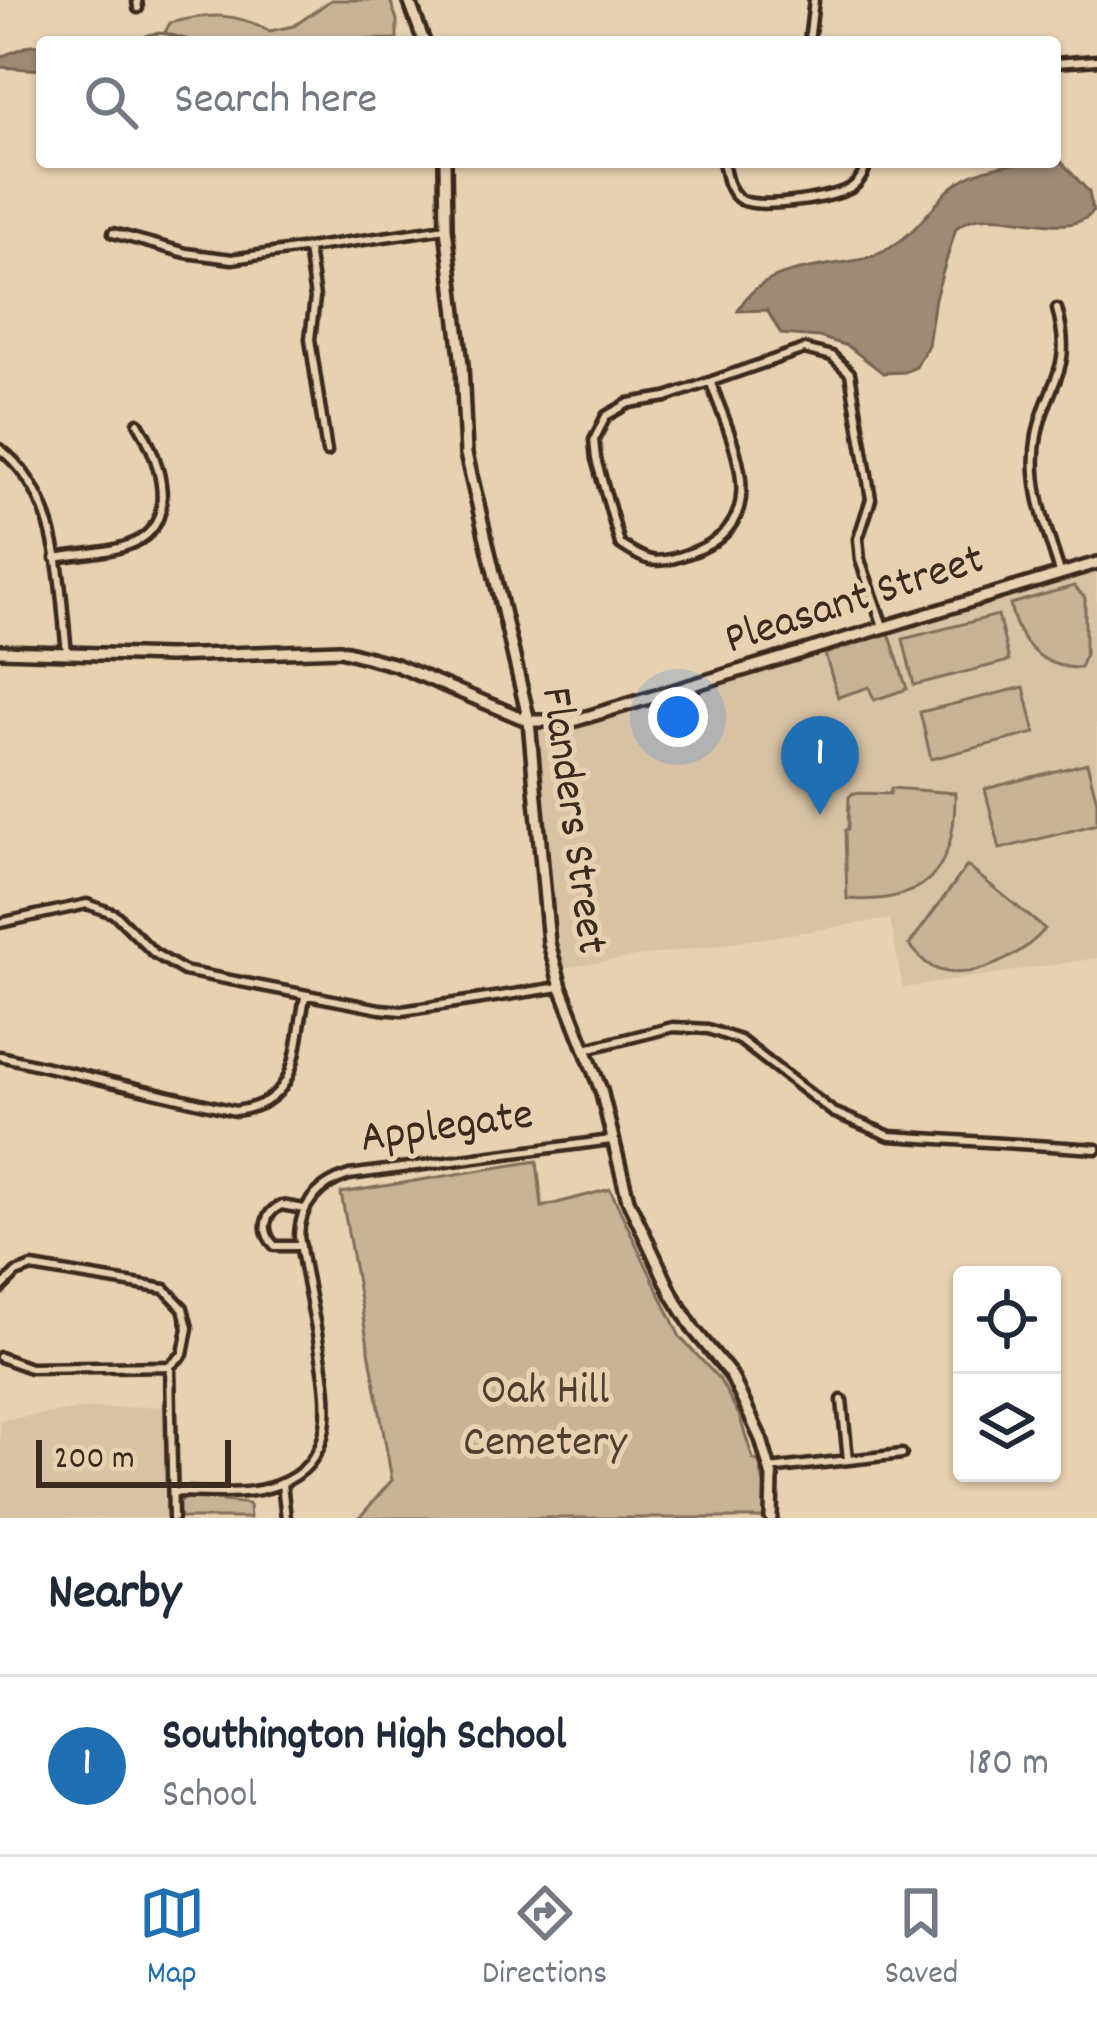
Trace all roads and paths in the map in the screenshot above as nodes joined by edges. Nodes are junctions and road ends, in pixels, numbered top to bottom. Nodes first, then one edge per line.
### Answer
1 (409, 0) edge
2 (814, 0) edge
3 (422, 36) edge
4 (810, 36) edge
5 (1097, 60) edge
6 (1061, 63) edge
7 (445, 168) edge
8 (724, 168) edge
9 (866, 168) edge
10 (446, 228) junction
11 (113, 233) dead end
12 (308, 249) junction
13 (1057, 309) dead end
14 (711, 383) junction
15 (138, 423) dead end
16 (0, 449) edge
17 (328, 452) dead end
18 (55, 558) junction
19 (1097, 563) edge
20 (1060, 572) junction
21 (883, 626) junction
22 (0, 652) edge
23 (68, 653) junction
24 (529, 722) junction
25 (0, 923) edge
26 (560, 987) junction
27 (305, 997) junction
28 (586, 1049) junction
29 (0, 1056) edge
30 (611, 1140) junction
31 (1097, 1149) edge
32 (304, 1209) junction
33 (301, 1246) junction
34 (0, 1289) edge
35 (0, 1357) edge
36 (170, 1366) junction
37 (842, 1400) dead end
38 (902, 1454) dead end
39 (848, 1460) junction
40 (769, 1469) junction
41 (282, 1484) junction
42 (174, 1492) junction
43 (173, 1518) edge
44 (286, 1518) edge
45 (771, 1518) edge

1 - 3 street
2 - 4 street
5 - 6 street
7 - 10 street, Flanders Street
8 - 9 street
10 - 12 street
10 - 24 street, Flanders Street
11 - 12 street
12 - 17 street
13 - 20 street
14 - 14 street
14 - 21 street
15 - 18 street
16 - 18 street
18 - 23 street
19 - 20 street, Pleasant Street
20 - 21 street, Pleasant Street
21 - 24 street, Pleasant Street
22 - 23 street, Pleasant Street
23 - 24 street, Pleasant Street
24 - 26 street, Flanders Street
25 - 27 street
26 - 27 street
26 - 28 street, Flanders Street
27 - 29 street
28 - 30 street, Flanders Street
28 - 31 street
30 - 32 street, Applegate
30 - 40 street, Flanders Street
32 - 33 street
32 - 33 street, Applegate
33 - 41 street
34 - 36 street
35 - 36 street
36 - 42 street
37 - 39 street
38 - 39 street
39 - 40 street
40 - 45 street, Flanders Street
41 - 42 street
41 - 44 street
42 - 43 street

